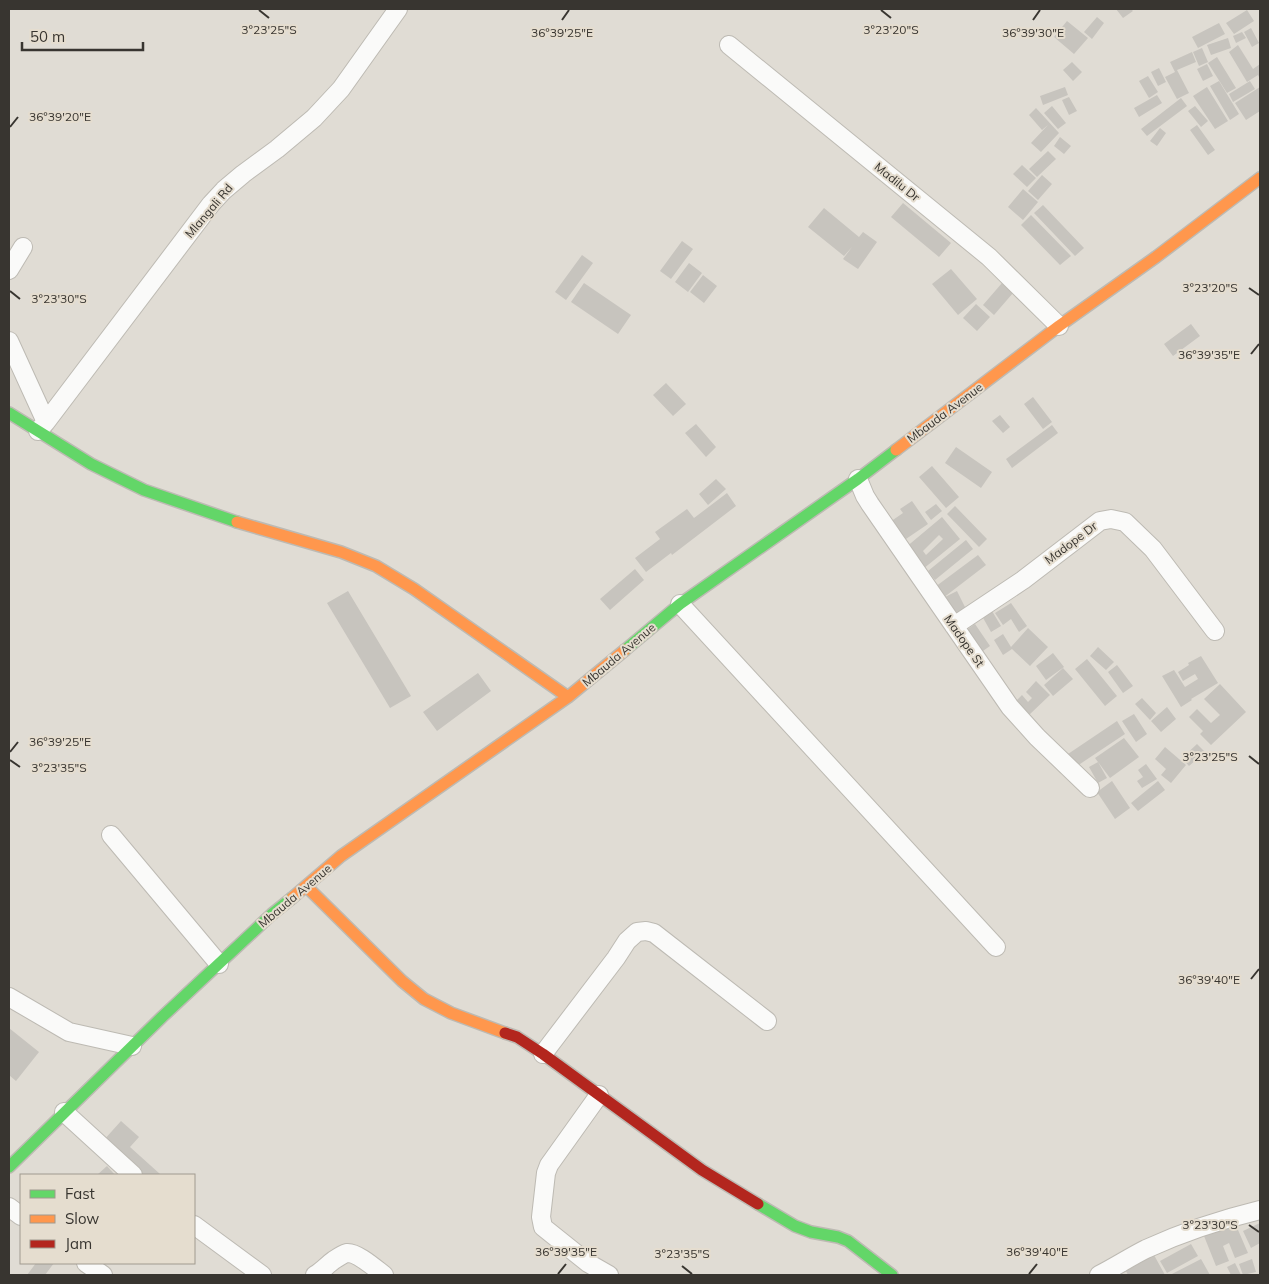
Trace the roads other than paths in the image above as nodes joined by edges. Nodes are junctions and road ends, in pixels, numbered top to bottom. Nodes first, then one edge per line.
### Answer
1 (398, 9) edge
2 (729, 45) dead end
3 (1260, 178) edge
4 (22, 247) dead end
5 (9, 270) edge
6 (1059, 326) junction
7 (9, 341) edge
8 (9, 413) edge
9 (42, 426) junction
10 (858, 479) junction
11 (680, 604) junction
12 (954, 626) junction
13 (1214, 631) dead end
14 (568, 697) junction
15 (1090, 788) dead end
16 (111, 835) dead end
17 (306, 886) junction
18 (996, 947) dead end
19 (219, 964) junction
20 (9, 997) edge
21 (767, 1020) dead end
22 (132, 1046) junction
23 (543, 1054) junction
24 (599, 1095) junction
25 (64, 1112) junction
26 (9, 1167) edge
27 (132, 1174) edge
28 (9, 1207) edge
29 (1260, 1210) edge
30 (20, 1215) edge
31 (195, 1226) edge
32 (87, 1264) edge
33 (103, 1275) edge
34 (262, 1275) edge
35 (315, 1275) edge
36 (384, 1275) edge
37 (609, 1275) edge
38 (892, 1275) edge
39 (1098, 1275) edge

1 - 9 street, Mlangali Rd
2 - 6 street, Madilu Dr
3 - 6 street, Mbauda Avenue
4 - 5 street
6 - 10 street, Mbauda Avenue
7 - 9 street
8 - 9 street
9 - 14 street
10 - 11 street, Mbauda Avenue
10 - 12 street, Madope St
11 - 14 street, Mbauda Avenue
11 - 18 street
12 - 13 street, Madope Dr
12 - 15 street, Madope St
14 - 17 street, Mbauda Avenue
16 - 19 street
17 - 19 street, Mbauda Avenue
17 - 23 street
19 - 22 street, Mbauda Avenue
20 - 22 street
21 - 23 street
22 - 25 street, Mbauda Avenue
23 - 24 street
24 - 37 street
24 - 38 street
25 - 26 street, Mbauda Avenue
25 - 27 street
28 - 30 street
29 - 39 street
31 - 34 street
32 - 33 street
35 - 36 street

